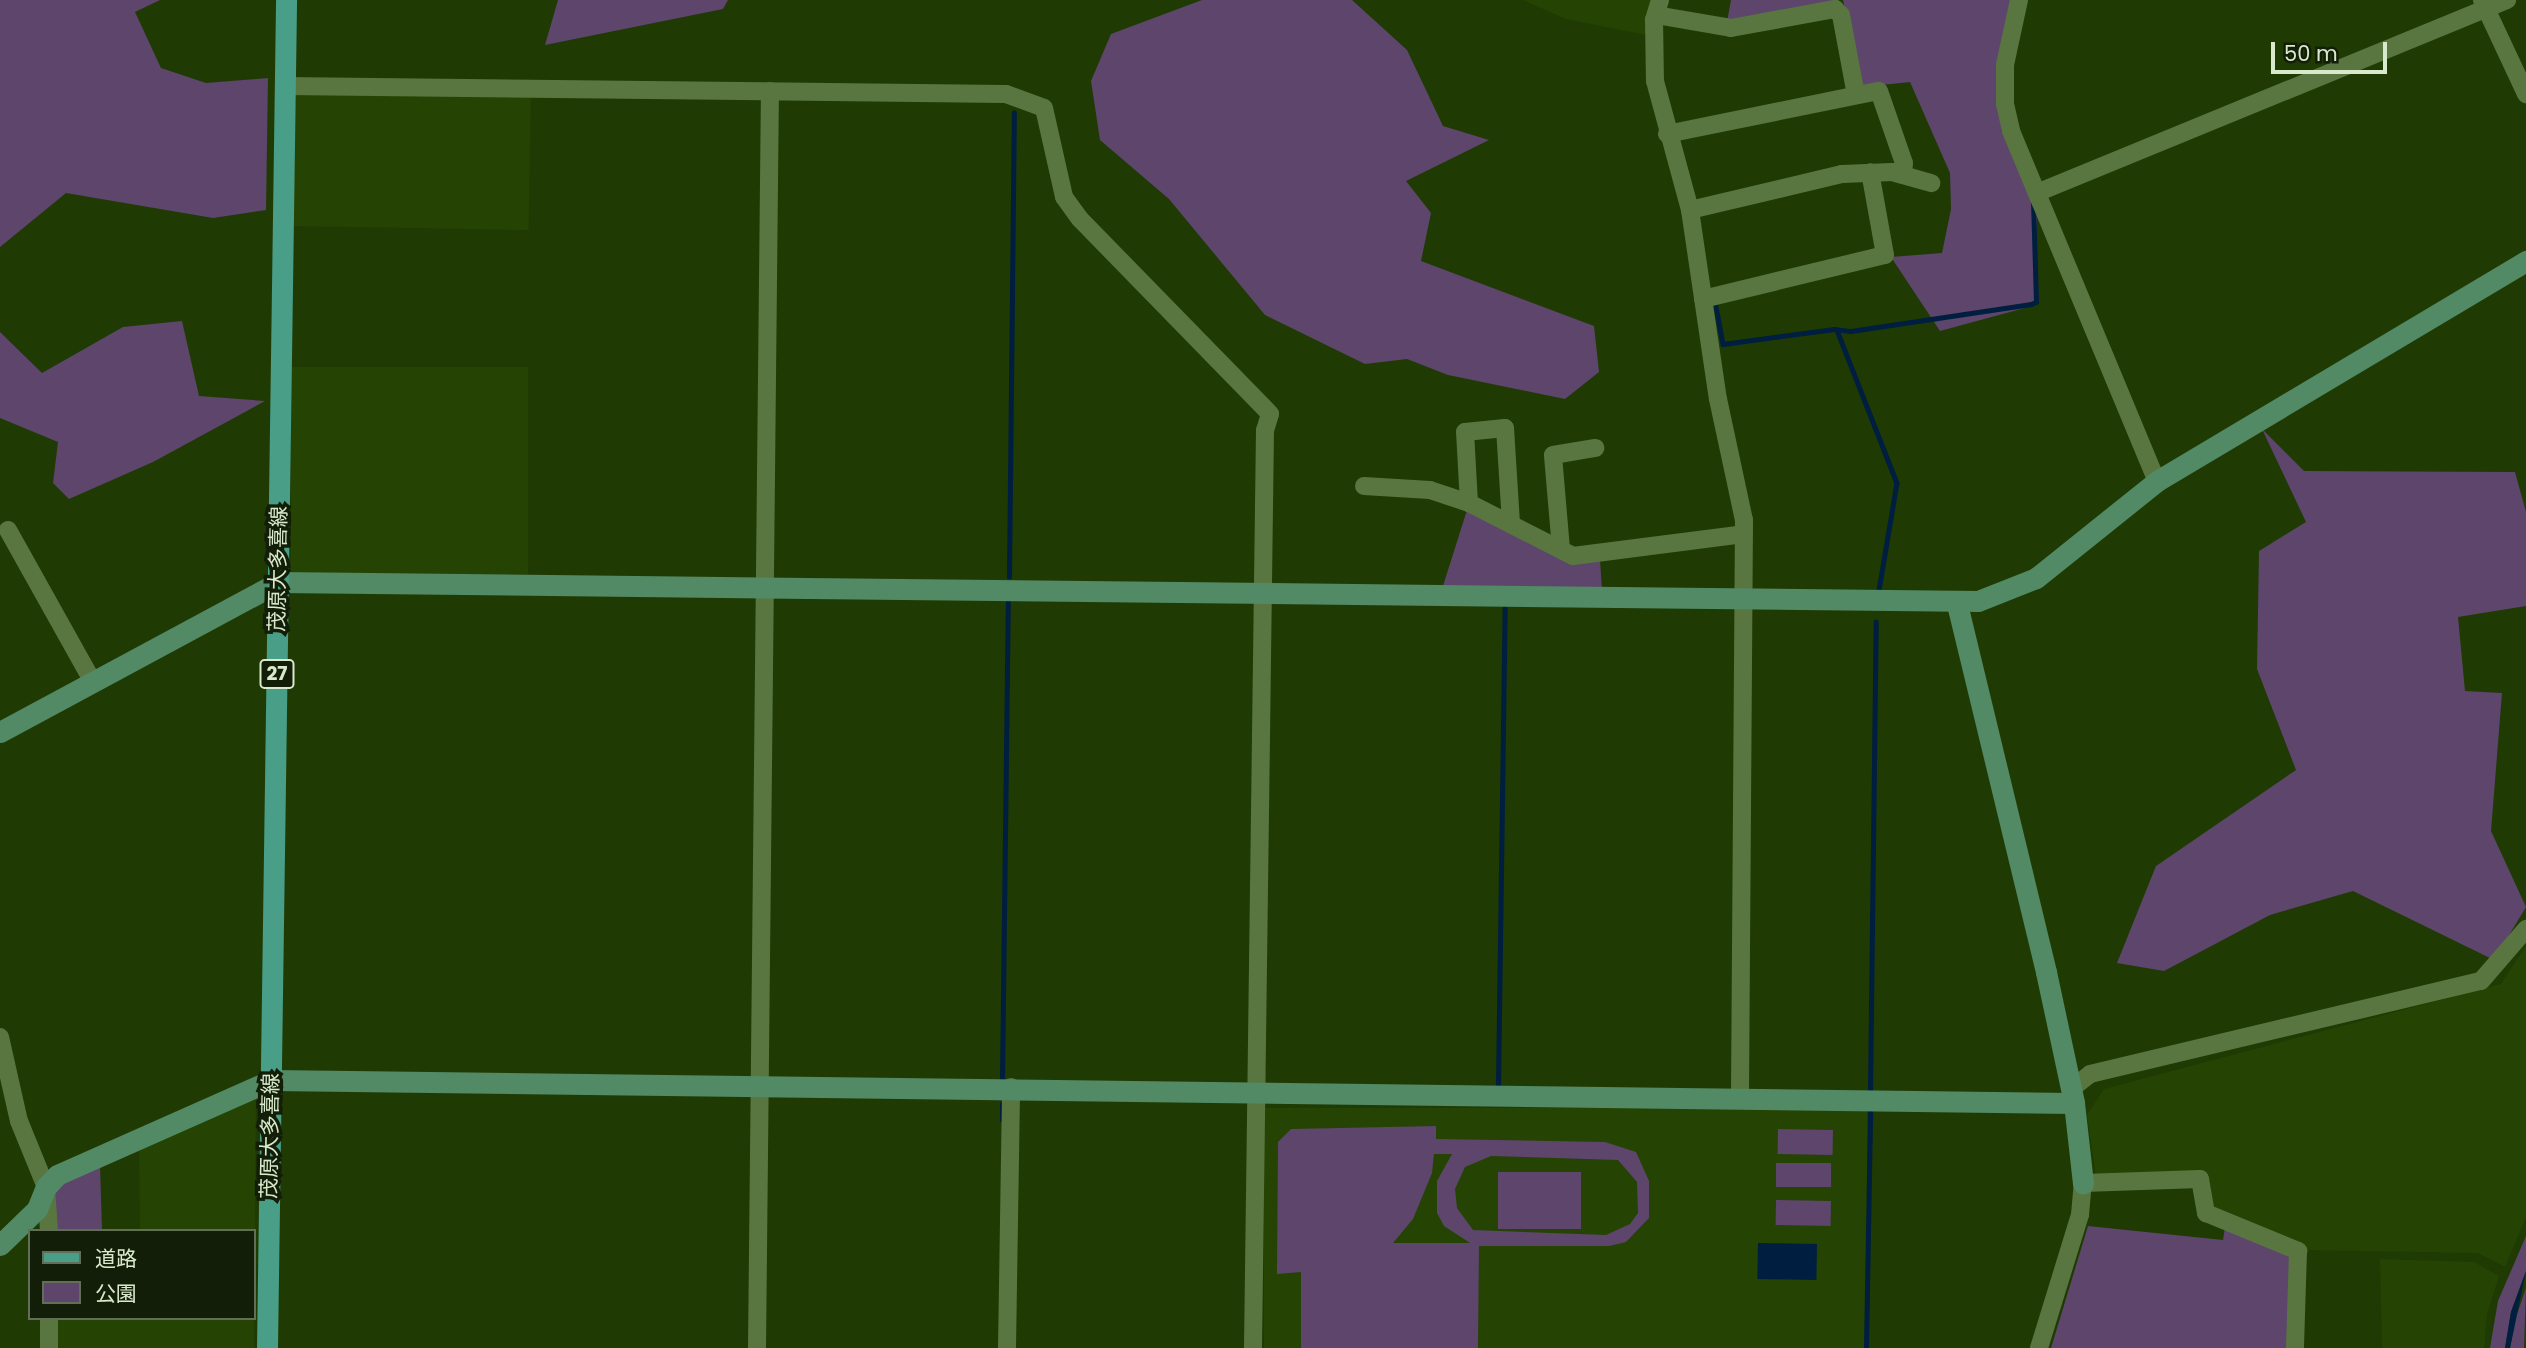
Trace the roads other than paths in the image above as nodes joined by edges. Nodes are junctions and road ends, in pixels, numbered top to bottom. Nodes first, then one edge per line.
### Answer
1 (286, 0) edge
2 (2019, 0) edge
3 (2507, 0) edge
4 (2485, 4) edge
5 (1658, 8) edge
6 (285, 86) junction
7 (770, 91) junction
8 (2526, 94) edge
9 (1856, 95) junction
10 (1667, 134) junction
11 (1870, 172) junction
12 (1903, 175) junction
13 (1931, 183) dead end
14 (2039, 192) junction
15 (1690, 210) junction
16 (2526, 261) edge
17 (1703, 299) junction
18 (1595, 447) dead end
19 (2157, 481) junction
20 (1364, 486) dead end
21 (1469, 503) junction
22 (1511, 524) junction
23 (8, 530) dead end
24 (1744, 534) junction
25 (1561, 549) junction
26 (278, 582) junction
27 (767, 587) junction
28 (1263, 594) junction
29 (1746, 600) junction
30 (1957, 604) junction
31 (92, 680) junction
32 (0, 732) edge
33 (2526, 929) edge
34 (0, 1037) edge
35 (271, 1080) junction
36 (761, 1084) junction
37 (1011, 1087) junction
38 (1258, 1091) junction
39 (1740, 1096) junction
40 (2073, 1096) junction
41 (2083, 1184) junction
42 (46, 1187) junction
43 (49, 1229) edge
44 (0, 1245) edge
45 (49, 1320) edge
46 (49, 1348) edge
47 (267, 1348) edge
48 (757, 1348) edge
49 (1007, 1348) edge
50 (1253, 1348) edge
51 (2039, 1348) edge
52 (2295, 1348) edge

1 - 6 main road, 茂原大多喜線 / 27
2 - 14 street
3 - 4 street
4 - 8 street
4 - 14 street
5 - 9 street
5 - 10 street
6 - 7 street
6 - 26 main road, 茂原大多喜線 / 27
7 - 27 street
7 - 28 street
9 - 10 street
9 - 12 street
10 - 15 street
11 - 12 street
11 - 15 street
11 - 17 street
12 - 13 street
14 - 19 street
15 - 17 street
16 - 19 street
17 - 24 street
18 - 25 street
19 - 30 street
20 - 21 street
21 - 22 street
21 - 22 street
22 - 25 street
23 - 31 street
24 - 25 street
24 - 29 street
26 - 27 street
26 - 31 street
26 - 35 main road, 茂原大多喜線 / 27
27 - 28 street
27 - 36 street
28 - 29 street
28 - 38 street
29 - 30 street
29 - 39 street
30 - 40 street
31 - 32 street
33 - 40 street
34 - 42 street
35 - 36 street
35 - 42 street
35 - 47 main road, 茂原大多喜線 / 27
36 - 37 street
36 - 48 street
37 - 38 street
37 - 49 street
38 - 39 street
38 - 50 street
39 - 40 street
40 - 41 street
41 - 51 street
41 - 52 street
42 - 43 street
42 - 44 street
45 - 46 street

